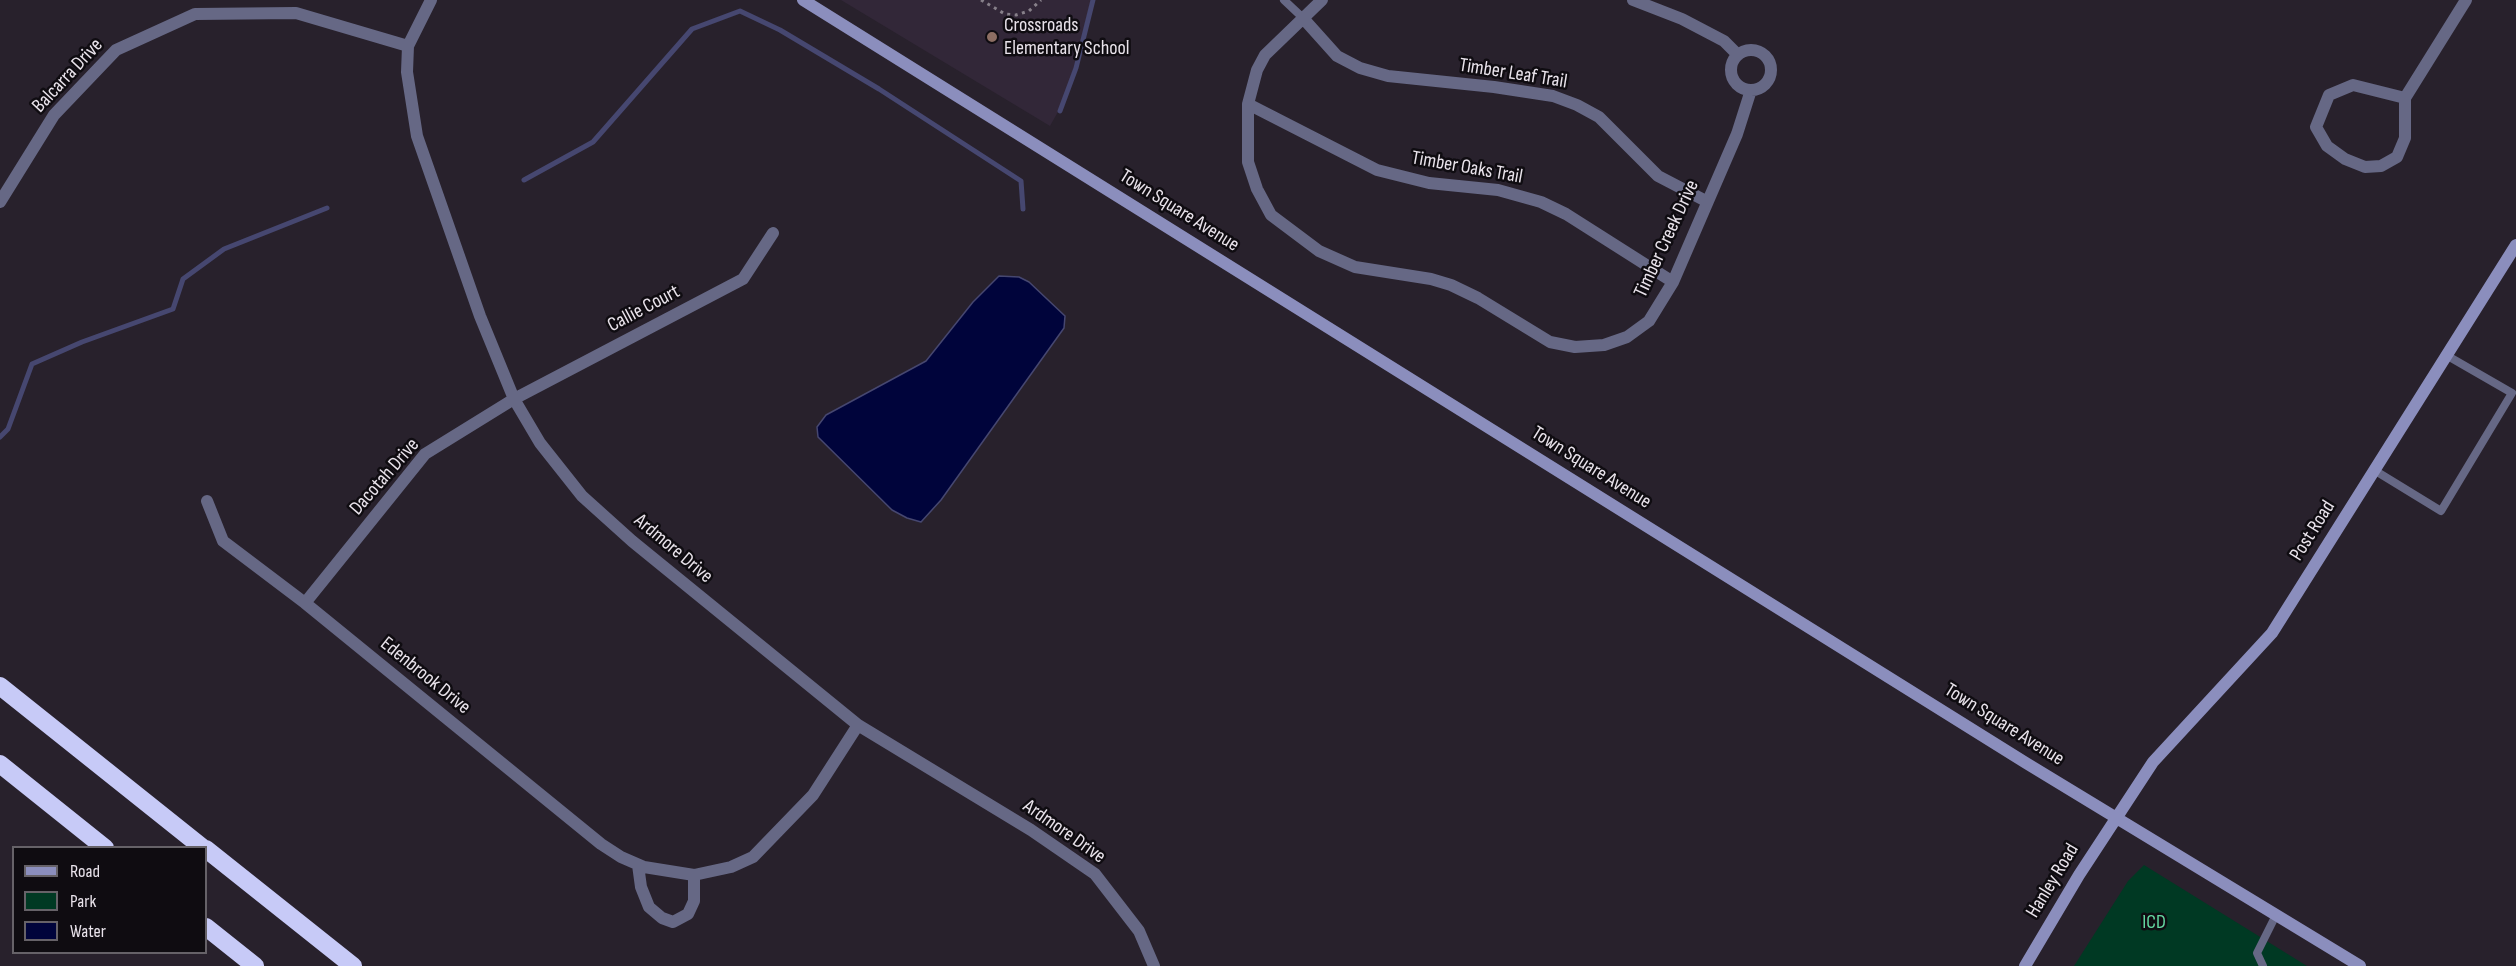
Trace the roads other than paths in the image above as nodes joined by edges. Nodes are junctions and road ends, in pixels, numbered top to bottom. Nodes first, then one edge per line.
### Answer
1 (431, 0) edge
2 (804, 0) edge
3 (1284, 0) edge
4 (1322, 0) edge
5 (1633, 0) edge
6 (2466, 0) edge
7 (1302, 17) junction
8 (408, 46) junction
9 (1738, 55) junction
10 (1751, 90) junction
11 (2405, 98) junction
12 (1248, 104) junction
13 (1706, 201) junction
14 (0, 202) edge
15 (774, 233) dead end
16 (2516, 245) edge
17 (1672, 282) junction
18 (2446, 355) junction
19 (514, 399) junction
20 (2374, 470) junction
21 (207, 501) dead end
22 (305, 603) junction
23 (0, 686) edge
24 (858, 725) junction
25 (0, 764) edge
26 (2115, 817) junction
27 (102, 846) edge
28 (201, 846) edge
29 (207, 850) edge
30 (638, 865) junction
31 (694, 875) junction
32 (2276, 915) junction
33 (207, 928) edge
34 (255, 966) edge
35 (353, 966) edge
36 (1154, 966) edge
37 (2025, 966) edge
38 (2263, 966) edge
39 (2360, 966) edge

1 - 8 street, Ardmore Drive
2 - 26 main road, Town Square Avenue
3 - 7 lane
4 - 7 street, Timber Creek Drive
5 - 9 street
6 - 11 street
7 - 12 street, Timber Creek Drive
7 - 13 street, Timber Leaf Trail
8 - 14 street, Balcarra Drive
8 - 19 street, Ardmore Drive
9 - 10 street
9 - 10 street
10 - 13 street, Timber Creek Drive
11 - 11 street
12 - 17 street, Timber Oaks Trail
12 - 17 street, Timber Creek Drive
13 - 17 street, Timber Creek Drive
15 - 19 street, Callie Court
16 - 18 main road, Post Road
18 - 20 main road, Post Road
18 - 20 lane
19 - 22 street, Dacotah Drive
19 - 24 street, Ardmore Drive
20 - 26 main road, Post Road
21 - 22 street, Edenbrook Drive
22 - 30 street, Edenbrook Drive
23 - 28 highway
24 - 31 street, Edenbrook Drive
24 - 36 street, Ardmore Drive
25 - 27 highway
26 - 32 main road, Town Square Avenue
26 - 37 main road, Hanley Road
29 - 35 highway
30 - 31 street, Edenbrook Drive
30 - 31 street
32 - 38 lane
32 - 39 main road, Town Square Avenue
33 - 34 highway

